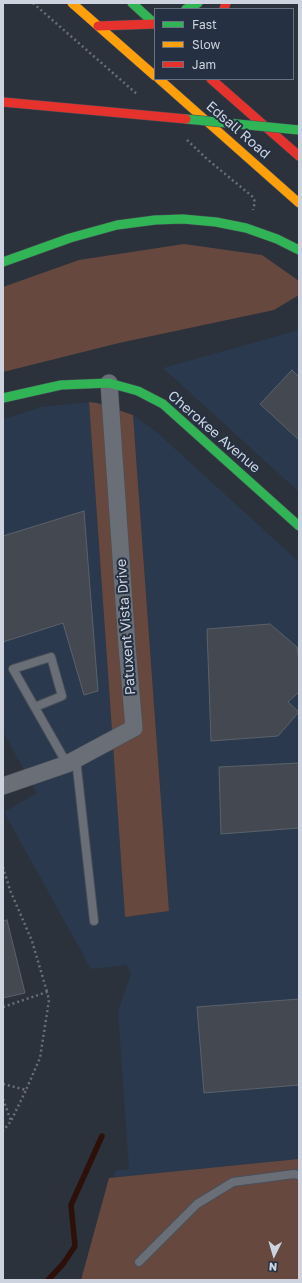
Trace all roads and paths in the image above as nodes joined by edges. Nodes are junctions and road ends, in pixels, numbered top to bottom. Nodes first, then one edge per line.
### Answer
1 (72, 3) edge
2 (132, 3) edge
3 (198, 3) edge
4 (188, 8) edge
5 (154, 23) edge
6 (154, 24) edge
7 (98, 26) junction
8 (154, 75) edge
9 (160, 80) edge
10 (212, 80) edge
11 (3, 102) edge
12 (299, 130) edge
13 (299, 156) edge
14 (299, 203) edge
15 (299, 250) edge
16 (3, 262) edge
17 (109, 383) junction
18 (3, 398) edge
19 (299, 526) edge
20 (35, 707) junction
21 (72, 761) junction
22 (3, 786) edge
23 (3, 867) edge
24 (94, 921) dead end
25 (47, 992) junction
26 (3, 1007) edge
27 (3, 1084) edge
28 (26, 1090) junction
29 (3, 1099) edge
30 (12, 1121) junction
31 (3, 1132) edge
32 (299, 1175) edge
33 (139, 1262) dead end

1 - 7 main road
2 - 5 main road
3 - 4 main road
6 - 7 main road
7 - 8 main road
9 - 14 main road, Edsall Road
10 - 13 main road, Edsall Road
11 - 12 main road, bridge
15 - 16 main road
17 - 18 main road, Cherokee Avenue
17 - 19 main road, Cherokee Avenue
17 - 21 street, Patuxent Vista Drive
20 - 20 lane
20 - 21 lane
21 - 22 street, Patuxent Vista Drive
21 - 24 lane
23 - 25 path
25 - 26 path
25 - 28 path
27 - 28 path
28 - 30 path
29 - 30 path
30 - 31 path
32 - 33 lane

